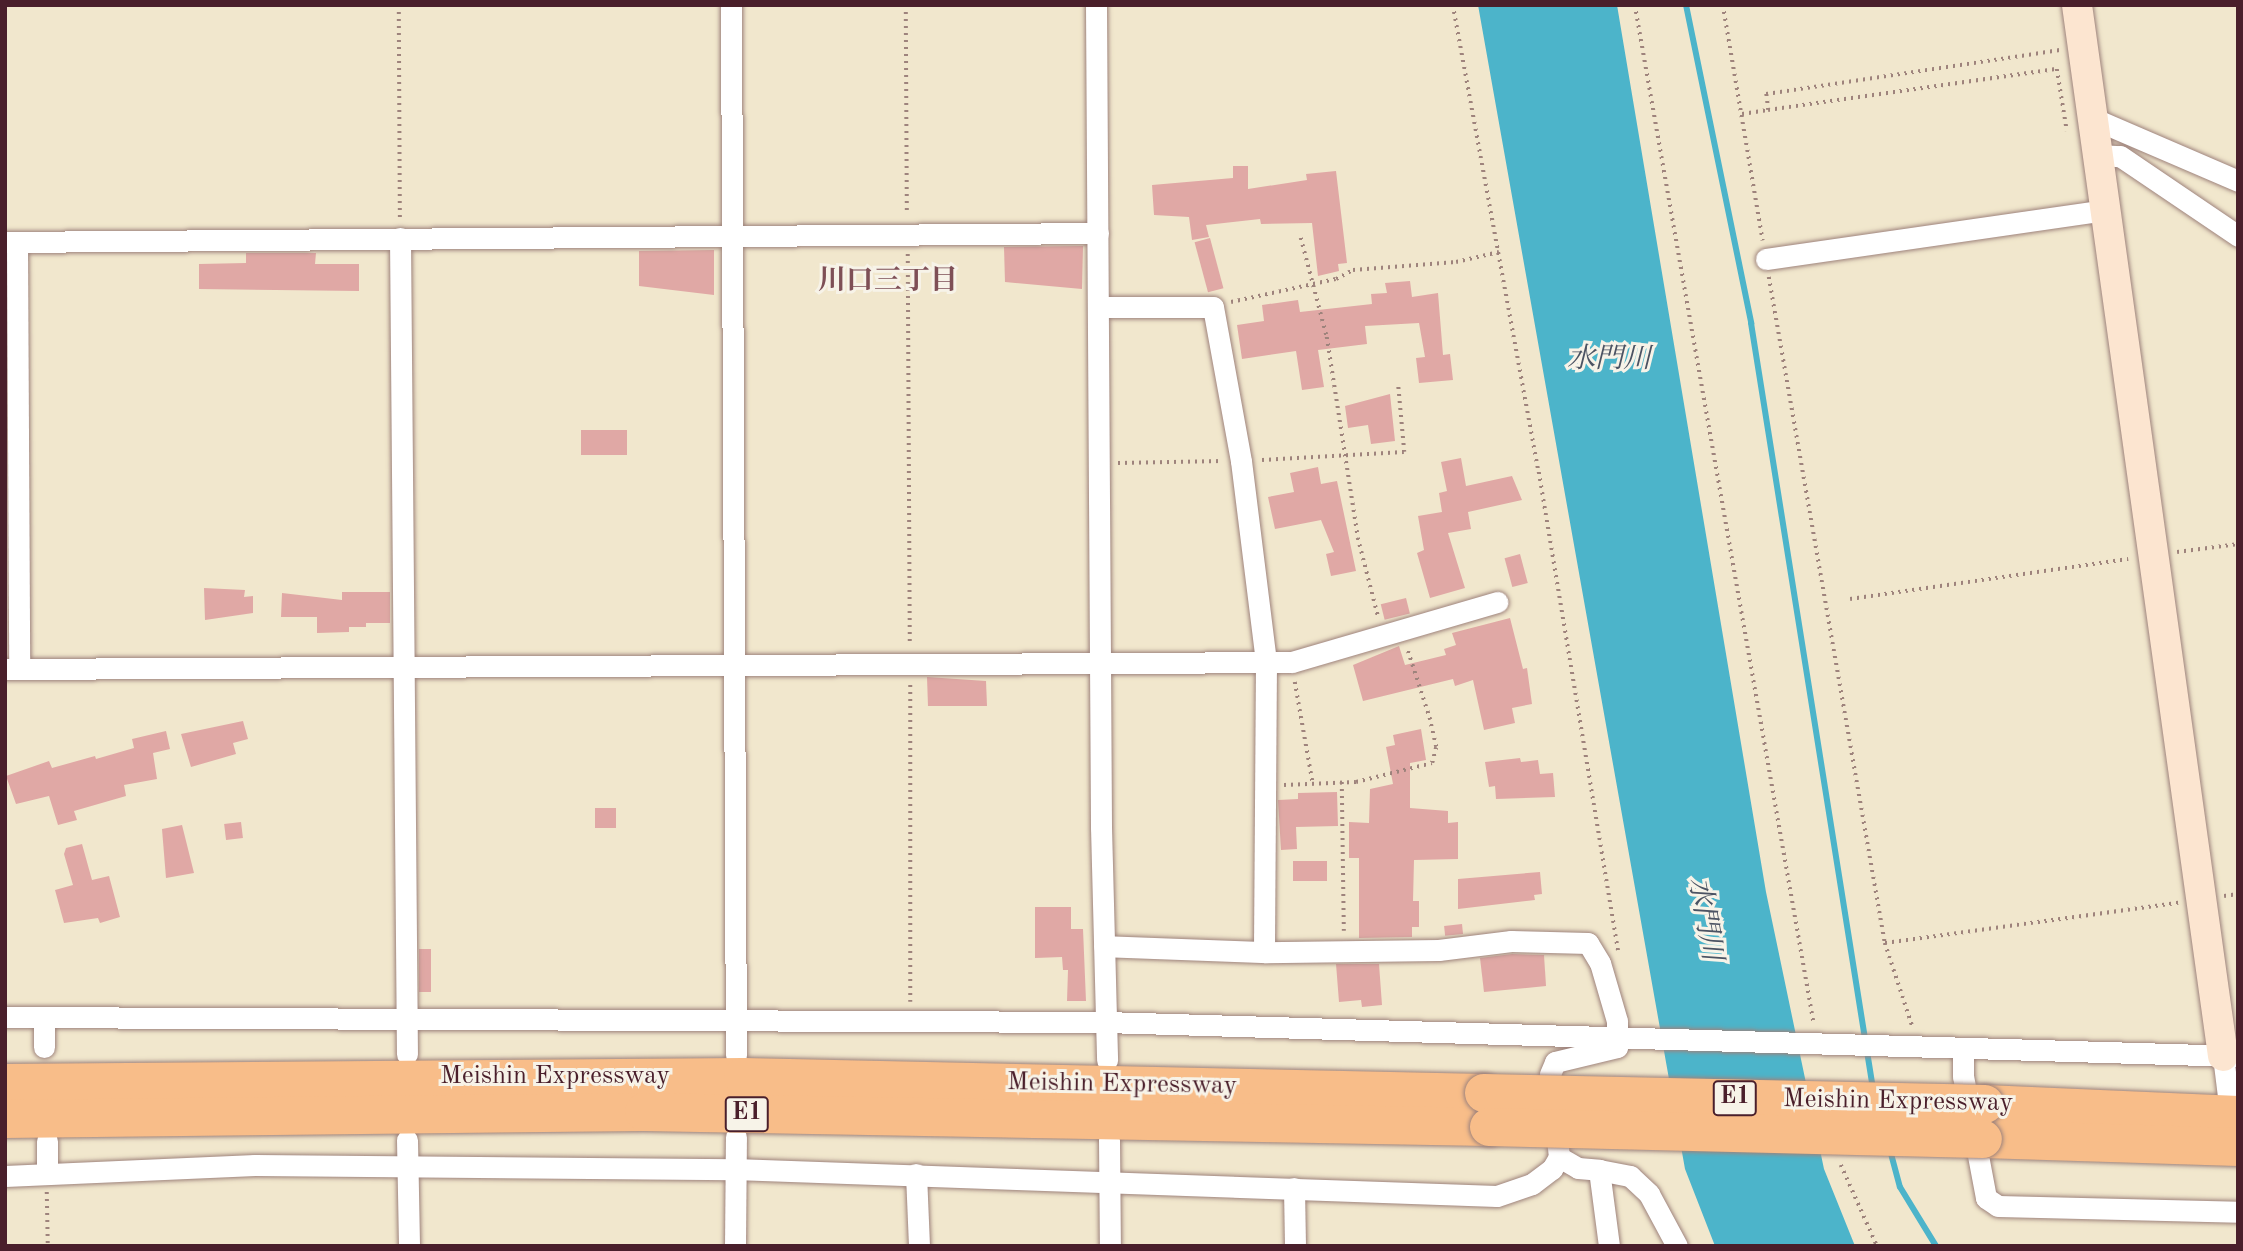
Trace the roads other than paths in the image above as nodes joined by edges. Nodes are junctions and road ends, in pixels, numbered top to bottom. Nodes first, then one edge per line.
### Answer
1 (731, 5) edge
2 (1096, 5) edge
3 (2077, 5) edge
4 (2095, 138) junction
5 (2238, 181) edge
6 (2106, 210) junction
7 (1098, 233) junction
8 (2238, 236) edge
9 (731, 237) junction
10 (400, 238) junction
11 (11, 242) edge
12 (1766, 259) road end
13 (1098, 307) junction
14 (1497, 602) dead end
15 (1099, 661) junction
16 (1266, 661) junction
17 (736, 664) junction
18 (401, 668) junction
19 (12, 669) edge
20 (1104, 946) junction
21 (1264, 952) junction
22 (5, 1017) edge
23 (44, 1017) junction
24 (735, 1021) junction
25 (406, 1022) junction
26 (1105, 1023) junction
27 (1618, 1038) junction
28 (44, 1047) dead end
29 (1963, 1048) junction
30 (407, 1054) dead end
31 (736, 1055) dead end
32 (2231, 1056) edge
33 (1107, 1060) dead end
34 (5, 1074) edge
35 (357, 1077) junction
36 (5, 1083) edge
37 (2233, 1105) edge
38 (1487, 1110) junction
39 (5, 1119) edge
40 (1984, 1122) junction
41 (736, 1137) dead end
42 (407, 1140) dead end
43 (1109, 1140) dead end
44 (47, 1141) dead end
45 (2238, 1147) edge
46 (1559, 1157) junction
47 (407, 1169) junction
48 (734, 1169) junction
49 (1599, 1170) junction
50 (47, 1174) junction
51 (916, 1174) junction
52 (5, 1175) edge
53 (1110, 1180) junction
54 (1294, 1188) junction
55 (2238, 1212) edge
56 (409, 1246) edge
57 (735, 1246) edge
58 (919, 1246) edge
59 (1110, 1246) edge
60 (1295, 1246) edge
61 (1609, 1246) edge
62 (1677, 1246) edge

1 - 9 street
2 - 7 street
3 - 4 street
4 - 5 street
4 - 6 street
4 - 8 street
6 - 12 street
6 - 32 street
7 - 9 street
7 - 13 street
9 - 10 street
9 - 17 street
10 - 11 street
10 - 18 street
11 - 19 street
13 - 15 street
13 - 16 street
14 - 16 street
15 - 16 street
15 - 17 street
15 - 20 street
16 - 21 street
17 - 18 street
17 - 24 street
18 - 19 street
18 - 25 street
20 - 21 street
20 - 26 street
21 - 27 street
22 - 23 street
23 - 25 street
23 - 28 street
24 - 25 street
24 - 26 street
24 - 31 street
25 - 30 street
26 - 27 street
26 - 33 street
27 - 29 street
27 - 46 street
29 - 32 street
29 - 55 street
32 - 37 street
34 - 35 highway
35 - 36 highway, Meishin Expressway / E1
35 - 38 highway, Meishin Expressway / E1
37 - 40 highway, Meishin Expressway / E1
38 - 39 highway, Meishin Expressway / E1
38 - 40 highway, Meishin Expressway / E1, bridge
40 - 45 highway, Meishin Expressway / E1
41 - 48 street
42 - 47 street
43 - 53 street
44 - 50 street
46 - 49 street
46 - 54 street
47 - 48 street
47 - 50 street
47 - 56 street
48 - 51 street
48 - 57 street
49 - 61 street
49 - 62 street
50 - 52 street
51 - 53 street
51 - 58 street
53 - 54 street
53 - 59 street
54 - 60 street

